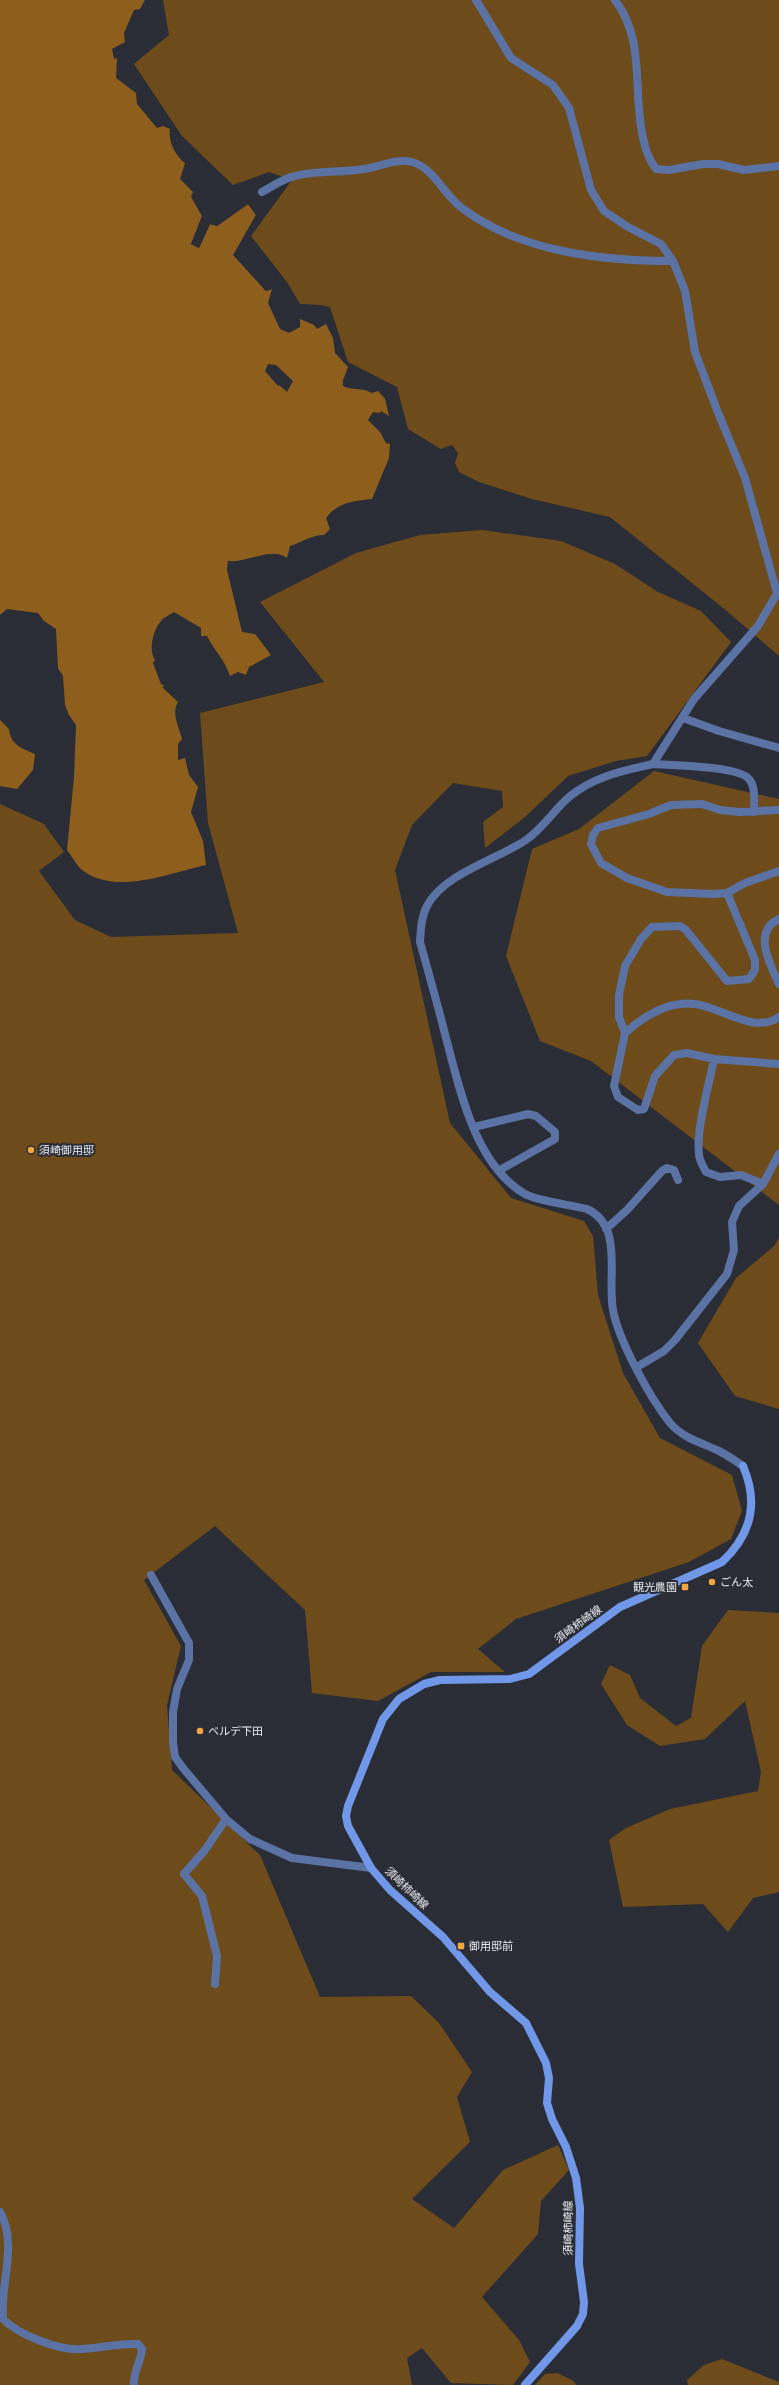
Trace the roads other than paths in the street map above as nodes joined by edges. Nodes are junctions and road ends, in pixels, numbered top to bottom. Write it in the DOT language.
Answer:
graph roads {
  1 [pos="476,0"];
  2 [pos="615,0"];
  3 [pos="779,166"];
  4 [pos="262,192"];
  5 [pos="673,261"];
  6 [pos="778,592"];
  7 [pos="682,718"];
  8 [pos="779,748"];
  9 [pos="653,764"];
  10 [pos="779,810"];
  11 [pos="754,812"];
  12 [pos="779,871"];
  13 [pos="727,893"];
  14 [pos="779,919"];
  15 [pos="779,984"];
  16 [pos="779,1017"];
  17 [pos="625,1033"];
  18 [pos="714,1059"];
  19 [pos="779,1064"];
  20 [pos="474,1127"];
  21 [pos="779,1154"];
  22 [pos="500,1170"];
  23 [pos="678,1180"];
  24 [pos="763,1184"];
  25 [pos="606,1229"];
  26 [pos="637,1367"];
  27 [pos="743,1466"];
  28 [pos="151,1575"];
  29 [pos="226,1819"];
  30 [pos="371,1868"];
  31 [pos="215,1984"];
  32 [pos="0,2212"];
  33 [pos="134,2385"];
  34 [pos="525,2385"];
  1 -- 5 [label="street"];
  2 -- 3 [label="street"];
  4 -- 5 [label="street"];
  5 -- 6 [label="street"];
  6 -- 7 [label="street"];
  7 -- 8 [label="street"];
  7 -- 9 [label="street"];
  9 -- 11 [label="street"];
  9 -- 20 [label="street"];
  10 -- 11 [label="street"];
  11 -- 13 [label="street"];
  12 -- 13 [label="street"];
  13 -- 17 [label="street"];
  14 -- 15 [label="street"];
  16 -- 17 [label="street"];
  17 -- 18 [label="street"];
  18 -- 19 [label="street"];
  18 -- 24 [label="street"];
  20 -- 22 [label="street"];
  20 -- 22 [label="street"];
  21 -- 24 [label="street"];
  22 -- 25 [label="street"];
  23 -- 25 [label="street"];
  24 -- 26 [label="street"];
  25 -- 26 [label="street"];
  26 -- 27 [label="street"];
  27 -- 30 [label="main road, 須崎柿崎線"];
  28 -- 29 [label="street"];
  29 -- 30 [label="street"];
  29 -- 31 [label="street"];
  30 -- 34 [label="main road, 須崎柿崎線"];
  32 -- 33 [label="street"];
}
